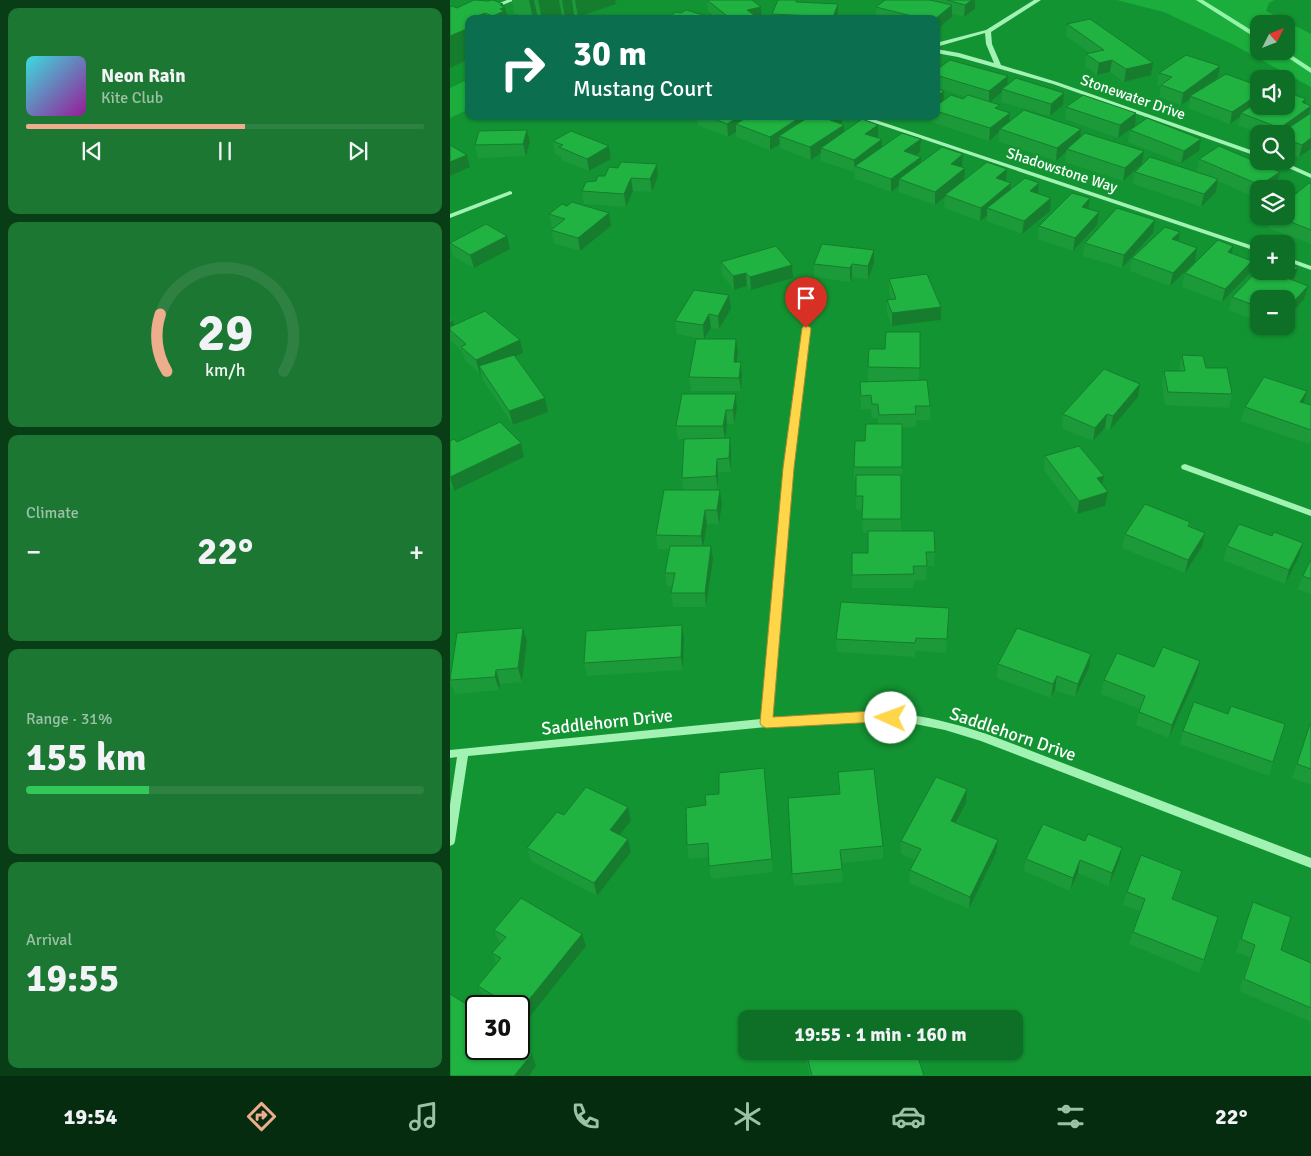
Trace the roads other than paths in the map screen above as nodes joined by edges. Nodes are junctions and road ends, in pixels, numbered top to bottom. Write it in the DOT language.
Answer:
graph roads {
  1 [pos="512,0"];
  2 [pos="1038,0"];
  3 [pos="490,9"];
  4 [pos="988,31"];
  5 [pos="940,44"];
  6 [pos="940,52"];
  7 [pos="998,66"];
  8 [pos="870,120"];
  9 [pos="1250,152"];
  10 [pos="1295,169"];
  11 [pos="1311,176"];
  12 [pos="510,194"];
  13 [pos="450,216"];
  14 [pos="1250,247"];
  15 [pos="1295,262"];
  16 [pos="1311,268"];
  17 [pos="806,328"];
  18 [pos="1185,467"];
  19 [pos="1311,512"];
  20 [pos="766,723"];
  21 [pos="463,753"];
  22 [pos="450,754"];
  23 [pos="450,841"];
  24 [pos="1311,863"];
  1 -- 3 [label="street"];
  2 -- 4 [label="street"];
  4 -- 5 [label="street"];
  4 -- 7 [label="street"];
  6 -- 7 [label="street, Stonewater Drive"];
  7 -- 9 [label="street, Stonewater Drive"];
  8 -- 14 [label="street, Shadowstone Way"];
  10 -- 11 [label="street"];
  12 -- 13 [label="street"];
  15 -- 16 [label="street"];
  17 -- 20 [label="street"];
  18 -- 19 [label="street"];
  20 -- 21 [label="street, Saddlehorn Drive"];
  20 -- 24 [label="street, Saddlehorn Drive"];
  21 -- 22 [label="street, Saddlehorn Drive"];
  21 -- 23 [label="street"];
}
